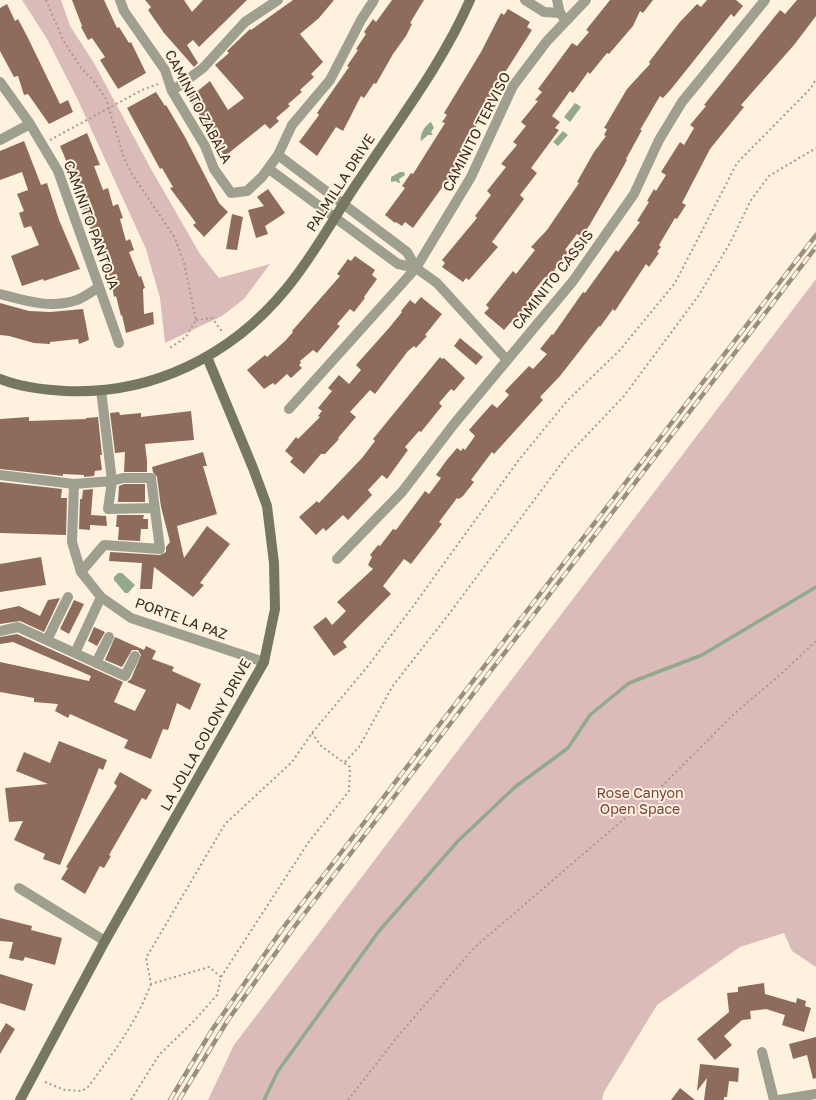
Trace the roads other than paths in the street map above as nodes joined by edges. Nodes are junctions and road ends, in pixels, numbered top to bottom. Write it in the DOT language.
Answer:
graph roads {
  1 [pos="120,0"];
  2 [pos="278,0"];
  3 [pos="374,0"];
  4 [pos="470,0"];
  5 [pos="525,0"];
  6 [pos="557,0"];
  7 [pos="586,0"];
  8 [pos="765,0"];
  9 [pos="563,17"];
  10 [pos="0,82"];
  11 [pos="172,91"];
  12 [pos="30,124"];
  13 [pos="0,140"];
  14 [pos="278,155"];
  15 [pos="269,169"];
  16 [pos="342,204"];
  17 [pos="334,218"];
  18 [pos="416,268"];
  19 [pos="100,287"];
  20 [pos="0,294"];
  21 [pos="119,343"];
  22 [pos="207,357"];
  23 [pos="507,360"];
  24 [pos="0,379"];
  25 [pos="101,390"];
  26 [pos="289,409"];
  27 [pos="0,476"];
  28 [pos="112,481"];
  29 [pos="74,484"];
  30 [pos="155,508"];
  31 [pos="337,560"];
  32 [pos="81,572"];
  33 [pos="68,597"];
  34 [pos="101,597"];
  35 [pos="0,631"];
  36 [pos="109,636"];
  37 [pos="47,640"];
  38 [pos="75,653"];
  39 [pos="135,656"];
  40 [pos="264,662"];
  41 [pos="96,663"];
  42 [pos="20,888"];
  43 [pos="105,940"];
  44 [pos="762,1052"];
  45 [pos="816,1094"];
  46 [pos="20,1100"];
  47 [pos="774,1100"];
  48 [pos="779,1100"];
  1 -- 11 [label="street, CAMINITO ZABALA"];
  2 -- 11 [label="street"];
  3 -- 14 [label="street"];
  4 -- 16 [label="street, PALMILLA DRIVE"];
  5 -- 9 [label="street"];
  6 -- 9 [label="street"];
  7 -- 9 [label="street, CAMINITO TERVISO"];
  8 -- 23 [label="street, CAMINITO CASSIS"];
  9 -- 18 [label="street, CAMINITO TERVISO"];
  10 -- 12 [label="street, CAMINITO PANTOJA"];
  11 -- 15 [label="street, CAMINITO ZABALA"];
  12 -- 13 [label="street"];
  12 -- 19 [label="street, CAMINITO PANTOJA"];
  14 -- 15 [label="street"];
  14 -- 16 [label="street"];
  15 -- 17 [label="street"];
  16 -- 17 [label="street, PALMILLA DRIVE"];
  16 -- 18 [label="street"];
  17 -- 18 [label="street"];
  17 -- 22 [label="street, PALMILLA DRIVE"];
  18 -- 23 [label="street"];
  18 -- 26 [label="street, CAMINITO TERVISO"];
  19 -- 20 [label="street"];
  19 -- 21 [label="street, CAMINITO PANTOJA"];
  22 -- 25 [label="street, PALMILLA DRIVE"];
  22 -- 40 [label="street, LA JOLLA COLONY DRIVE"];
  23 -- 31 [label="street, CAMINITO CASSIS"];
  24 -- 25 [label="street, PALMILLA DRIVE"];
  25 -- 28 [label="street"];
  27 -- 29 [label="street"];
  28 -- 29 [label="street"];
  28 -- 30 [label="street"];
  28 -- 30 [label="street"];
  29 -- 32 [label="street"];
  30 -- 32 [label="street"];
  32 -- 34 [label="street, PORTE LA PAZ"];
  33 -- 37 [label="street"];
  34 -- 38 [label="street"];
  34 -- 40 [label="street, PORTE LA PAZ"];
  35 -- 37 [label="street"];
  36 -- 41 [label="street"];
  37 -- 38 [label="street"];
  38 -- 41 [label="street"];
  39 -- 41 [label="street"];
  40 -- 43 [label="street, LA JOLLA COLONY DRIVE"];
  42 -- 43 [label="street"];
  43 -- 46 [label="street, LA JOLLA COLONY DRIVE"];
  44 -- 47 [label="street"];
  45 -- 48 [label="street"];
}
